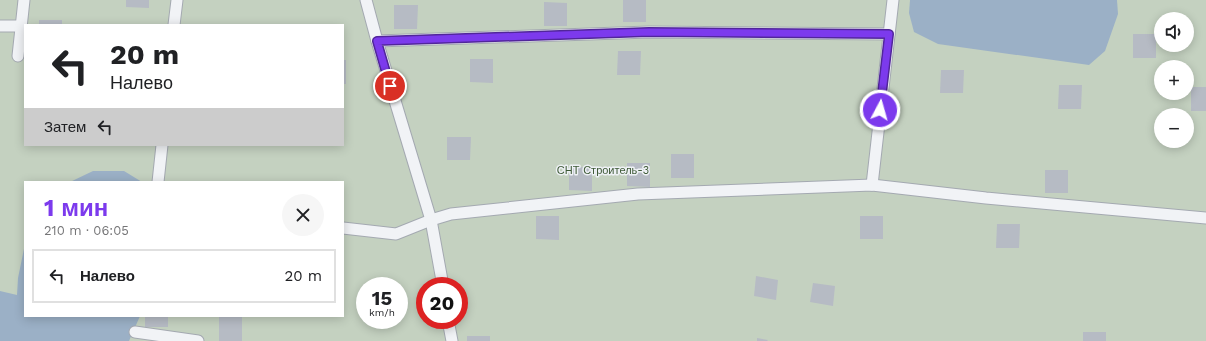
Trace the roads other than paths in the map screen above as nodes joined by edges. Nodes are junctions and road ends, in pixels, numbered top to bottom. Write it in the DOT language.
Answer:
graph roads {
  1 [pos="24,0"];
  2 [pos="177,0"];
  3 [pos="366,0"];
  4 [pos="893,0"];
  5 [pos="174,24"];
  6 [pos="0,26"];
  7 [pos="21,26"];
  8 [pos="889,34"];
  9 [pos="377,41"];
  10 [pos="18,56"];
  11 [pos="162,146"];
  12 [pos="158,181"];
  13 [pos="872,185"];
  14 [pos="1206,218"];
  15 [pos="432,220"];
  16 [pos="344,228"];
  17 [pos="442,277"];
  18 [pos="450,329"];
  19 [pos="135,332"];
  20 [pos="198,341"];
  21 [pos="452,341"];
  1 -- 7 [label="lane"];
  2 -- 5 [label="lane"];
  3 -- 9 [label="lane"];
  4 -- 8 [label="lane"];
  6 -- 7 [label="lane"];
  7 -- 10 [label="lane"];
  8 -- 9 [label="lane"];
  8 -- 13 [label="lane"];
  9 -- 15 [label="lane"];
  11 -- 12 [label="lane"];
  13 -- 14 [label="lane"];
  13 -- 15 [label="lane"];
  15 -- 16 [label="lane"];
  15 -- 17 [label="lane"];
  18 -- 21 [label="lane"];
  19 -- 20 [label="lane"];
}
